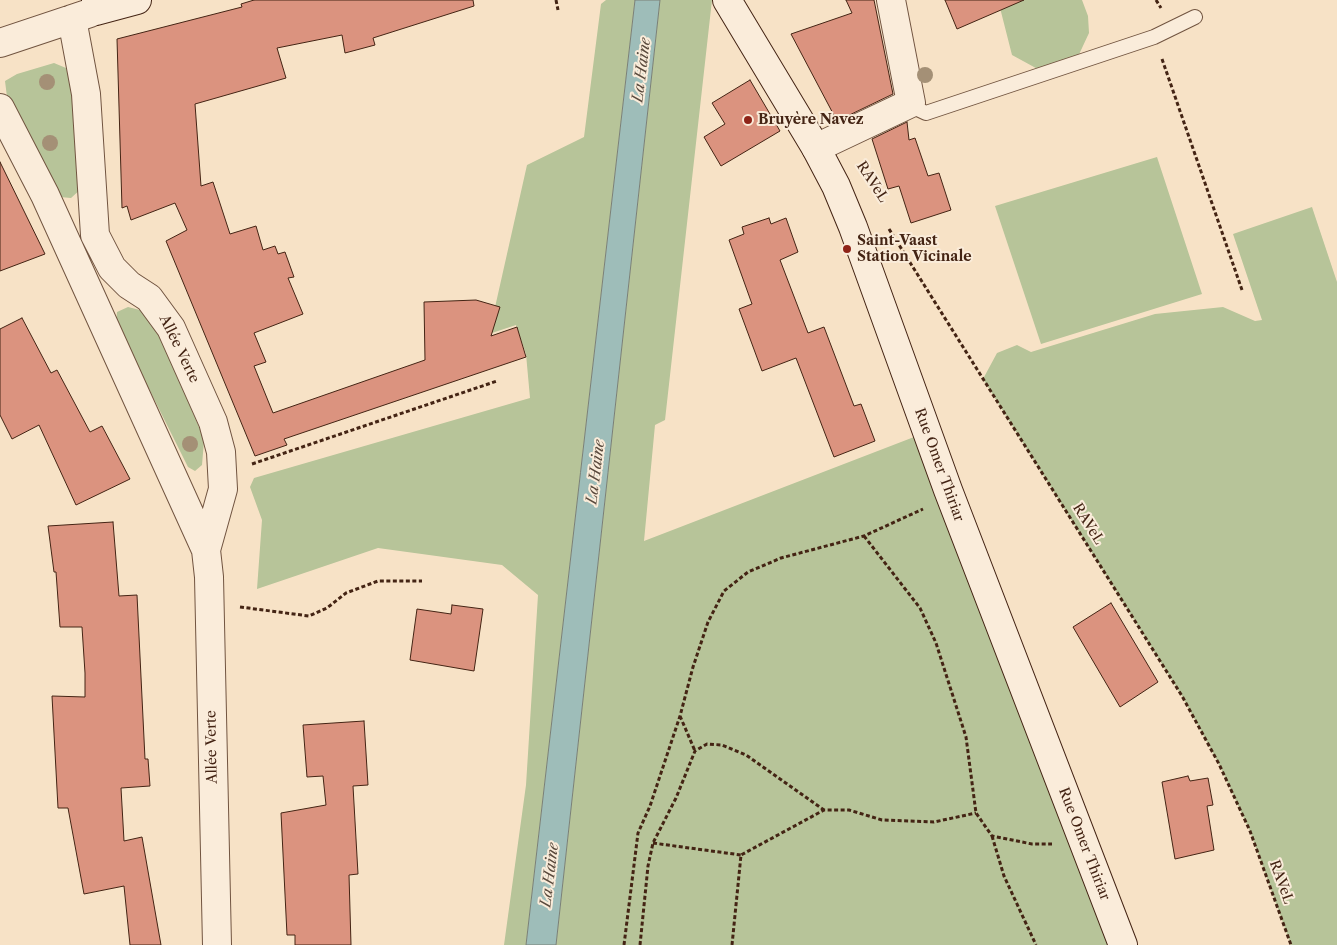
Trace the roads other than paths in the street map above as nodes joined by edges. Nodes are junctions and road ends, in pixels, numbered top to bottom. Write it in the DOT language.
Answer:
graph roads {
  1 [pos="137,0"];
  2 [pos="727,0"];
  3 [pos="891,0"];
  4 [pos="88,10"];
  5 [pos="1195,18"];
  6 [pos="0,43"];
  7 [pos="909,106"];
  8 [pos="0,108"];
  9 [pos="816,148"];
  10 [pos="206,550"];
  11 [pos="217,945"];
  12 [pos="1123,945"];
  1 -- 4 [label="street"];
  2 -- 9 [label="street, Rue Omer Thiriar"];
  3 -- 7 [label="street"];
  4 -- 6 [label="street"];
  4 -- 10 [label="street, Allée Verte"];
  5 -- 7 [label="lane"];
  7 -- 9 [label="street"];
  8 -- 10 [label="street, Allée Verte"];
  9 -- 12 [label="street, Rue Omer Thiriar"];
  10 -- 11 [label="street, Allée Verte"];
}
